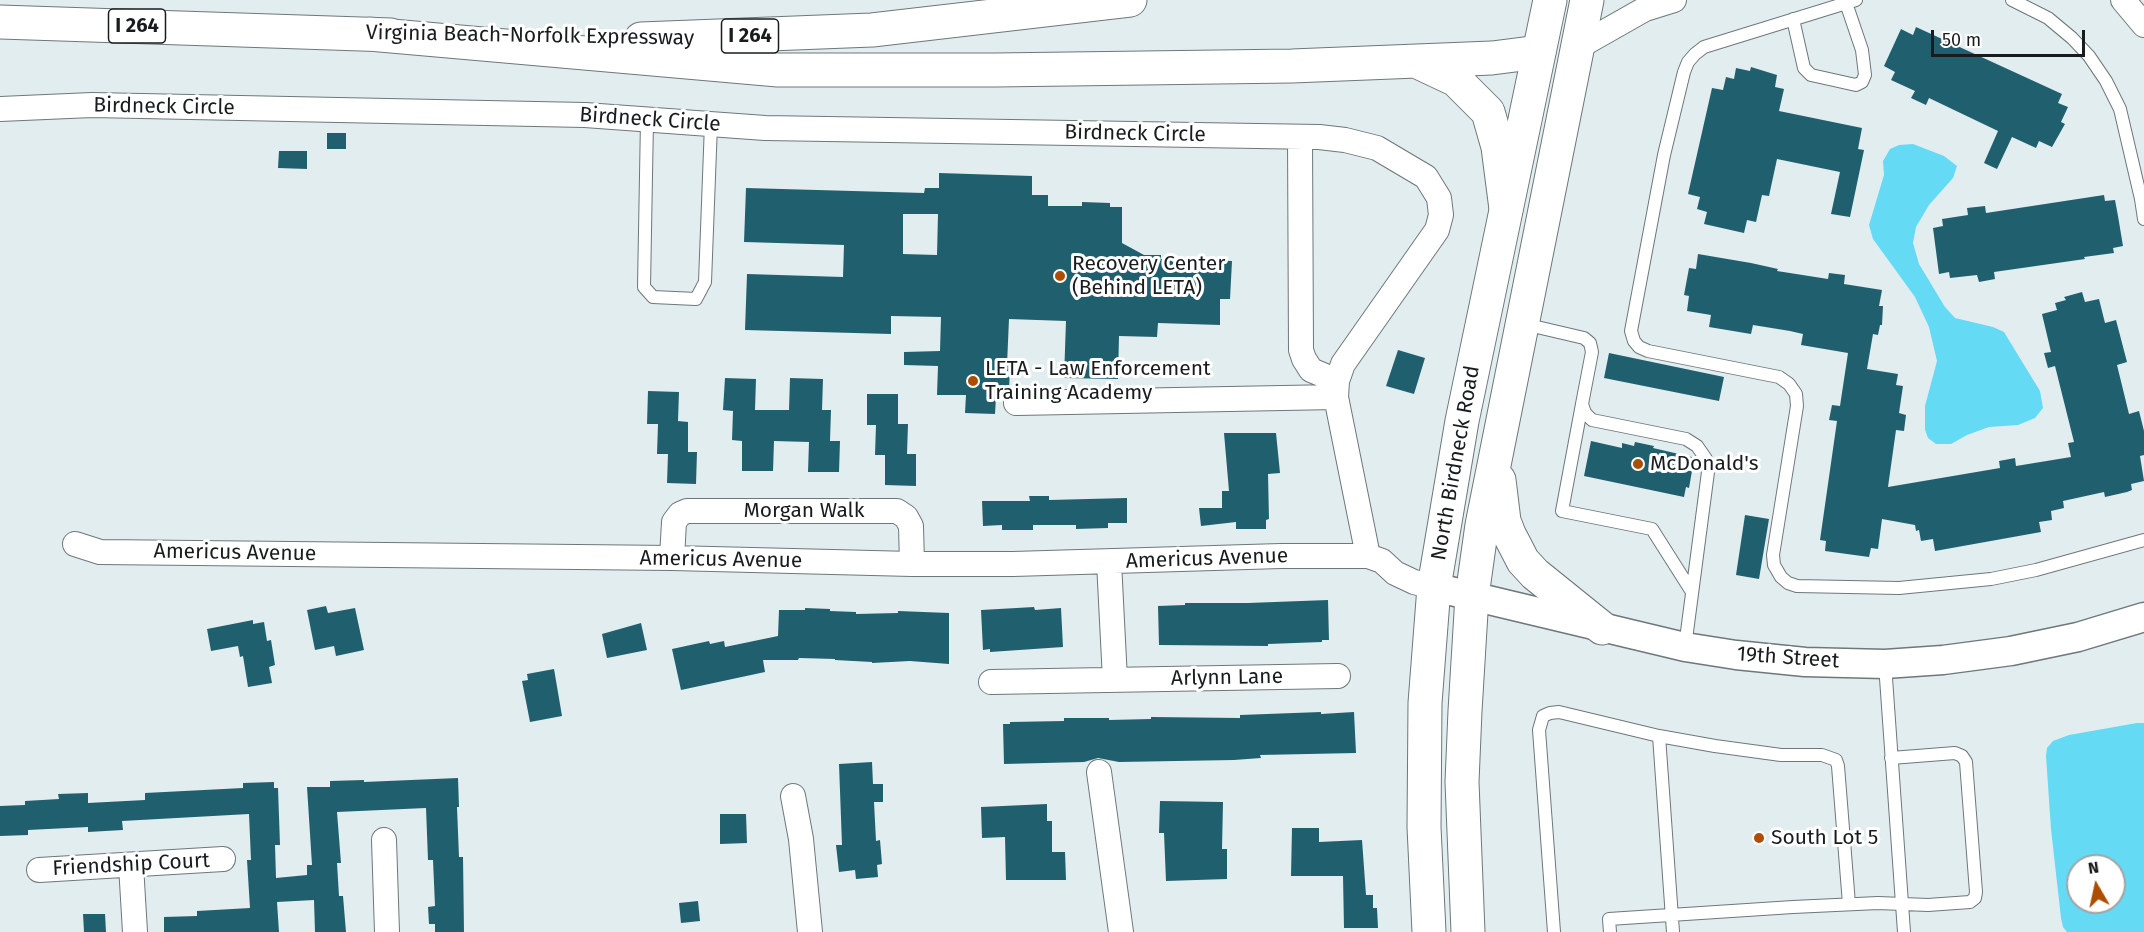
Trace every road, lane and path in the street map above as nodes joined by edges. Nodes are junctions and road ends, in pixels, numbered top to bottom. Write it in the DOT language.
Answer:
graph roads {
  1 [pos="1130,0"];
  2 [pos="1550,0"];
  3 [pos="1587,0"];
  4 [pos="1674,0"];
  5 [pos="1809,0"];
  6 [pos="2012,0"];
  7 [pos="2123,0"];
  8 [pos="1849,1"];
  9 [pos="1636,5"];
  10 [pos="1814,12"];
  11 [pos="1793,19"];
  12 [pos="0,22"];
  13 [pos="2144,25"];
  14 [pos="369,34"];
  15 [pos="1578,47"];
  16 [pos="1539,52"];
  17 [pos="1416,61"];
  18 [pos="0,109"];
  19 [pos="647,120"];
  20 [pos="711,124"];
  21 [pos="1300,137"];
  22 [pos="1506,209"];
  23 [pos="2144,219"];
  24 [pos="1523,324"];
  25 [pos="1337,389"];
  26 [pos="1016,403"];
  27 [pos="1582,404"];
  28 [pos="1496,455"];
  29 [pos="2144,540"];
  30 [pos="75,544"];
  31 [pos="1368,556"];
  32 [pos="672,558"];
  33 [pos="1109,562"];
  34 [pos="912,564"];
  35 [pos="1434,587"];
  36 [pos="1692,592"];
  37 [pos="1472,596"];
  38 [pos="2144,617"];
  39 [pos="1602,628"];
  40 [pos="1685,647"];
  41 [pos="1885,664"];
  42 [pos="1338,676"];
  43 [pos="1115,680"];
  44 [pos="991,682"];
  45 [pos="1659,736"];
  46 [pos="1891,758"];
  47 [pos="1099,772"];
  48 [pos="793,796"];
  49 [pos="384,840"];
  50 [pos="224,859"];
  51 [pos="131,865"];
  52 [pos="39,870"];
  53 [pos="1849,904"];
  54 [pos="1901,904"];
  55 [pos="1672,915"];
  56 [pos="135,932"];
  57 [pos="387,932"];
  58 [pos="810,932"];
  59 [pos="1121,932"];
  60 [pos="1429,932"];
  61 [pos="1468,932"];
  62 [pos="1554,932"];
  63 [pos="1610,932"];
  64 [pos="1673,932"];
  65 [pos="1904,932"];
  1 -- 14 [label="main road, Virginia Beach-Norfolk Expressway / I 264"];
  2 -- 16 [label="main road, North Birdneck Road"];
  3 -- 15 [label="main road, North Birdneck Road"];
  4 -- 9 [label="street"];
  5 -- 10 [label="lane"];
  6 -- 23 [label="lane"];
  7 -- 13 [label="street"];
  8 -- 10 [label="lane"];
  8 -- 11 [label="lane"];
  9 -- 15 [label="street"];
  10 -- 11 [label="lane"];
  11 -- 29 [label="lane"];
  12 -- 14 [label="main road, Virginia Beach-Norfolk Expressway / I 264"];
  14 -- 17 [label="main road"];
  15 -- 16 [label="main road"];
  15 -- 24 [label="main road, North Birdneck Road"];
  16 -- 17 [label="main road"];
  16 -- 22 [label="main road, North Birdneck Road"];
  17 -- 22 [label="main road"];
  18 -- 19 [label="street, Birdneck Circle"];
  19 -- 20 [label="street, Birdneck Circle"];
  19 -- 20 [label="lane"];
  20 -- 21 [label="street, Birdneck Circle"];
  21 -- 25 [label="street"];
  21 -- 25 [label="street, Birdneck Circle"];
  22 -- 35 [label="main road, North Birdneck Road"];
  24 -- 27 [label="lane"];
  24 -- 28 [label="main road, North Birdneck Road"];
  25 -- 26 [label="street"];
  25 -- 31 [label="street"];
  27 -- 36 [label="lane"];
  27 -- 36 [label="lane"];
  28 -- 37 [label="main road, North Birdneck Road"];
  28 -- 39 [label="main road"];
  30 -- 32 [label="street, Americus Avenue"];
  31 -- 33 [label="street, Americus Avenue"];
  31 -- 35 [label="street"];
  32 -- 34 [label="street, Americus Avenue"];
  32 -- 34 [label="street, Morgan Walk"];
  33 -- 34 [label="street, Americus Avenue"];
  33 -- 43 [label="street"];
  35 -- 37 [label="street, 19th Street"];
  35 -- 60 [label="main road, North Birdneck Road"];
  36 -- 40 [label="lane"];
  37 -- 39 [label="street, 19th Street"];
  37 -- 61 [label="main road, North Birdneck Road"];
  38 -- 41 [label="street, 19th Street"];
  39 -- 40 [label="street, 19th Street"];
  40 -- 41 [label="street, 19th Street"];
  41 -- 46 [label="lane"];
  42 -- 43 [label="street, Arlynn Lane"];
  43 -- 44 [label="street, Arlynn Lane"];
  45 -- 53 [label="lane"];
  45 -- 55 [label="lane"];
  45 -- 62 [label="lane"];
  46 -- 54 [label="lane"];
  46 -- 54 [label="lane"];
  47 -- 59 [label="street"];
  48 -- 58 [label="street"];
  49 -- 57 [label="street"];
  50 -- 51 [label="street, Friendship Court"];
  51 -- 52 [label="street, Friendship Court"];
  51 -- 56 [label="street"];
  53 -- 54 [label="lane"];
  53 -- 55 [label="lane"];
  54 -- 65 [label="lane"];
  55 -- 63 [label="lane"];
  55 -- 64 [label="lane"];
}
